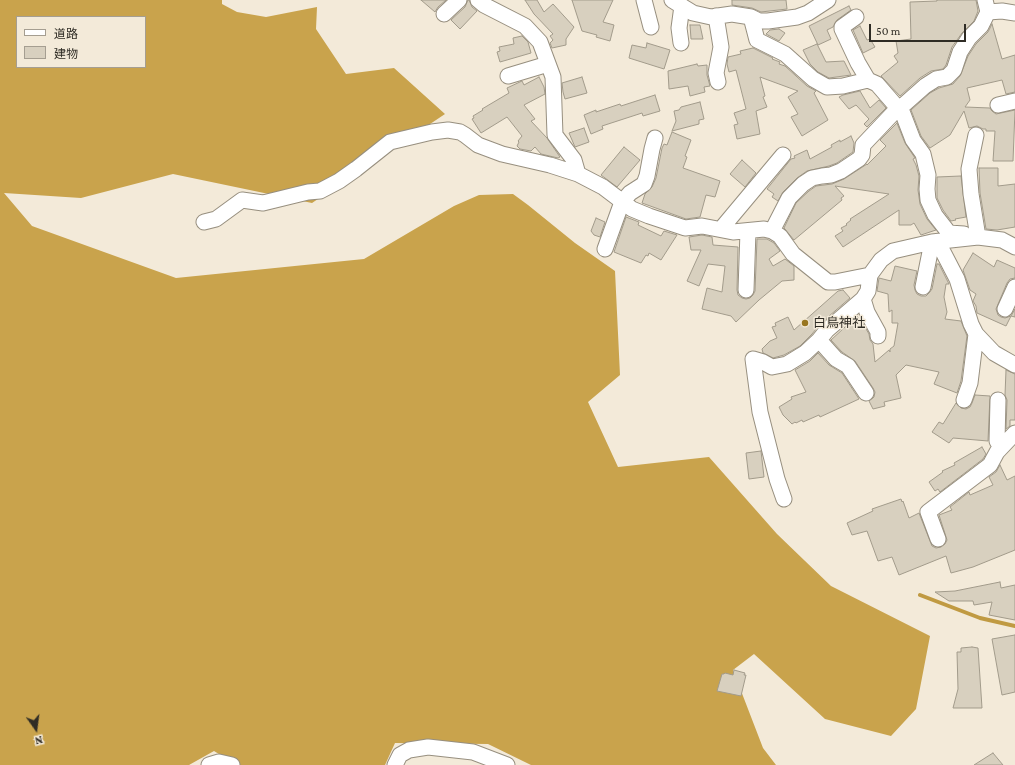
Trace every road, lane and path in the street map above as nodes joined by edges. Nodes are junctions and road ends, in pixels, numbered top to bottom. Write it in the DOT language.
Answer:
graph roads {
  1 [pos="459,0"];
  2 [pos="478,0"];
  3 [pos="644,0"];
  4 [pos="828,0"];
  5 [pos="677,3"];
  6 [pos="987,6"];
  7 [pos="1015,13"];
  8 [pos="444,14"];
  9 [pos="716,16"];
  10 [pos="751,17"];
  11 [pos="856,17"];
  12 [pos="651,26"];
  13 [pos="681,43"];
  14 [pos="548,64"];
  15 [pos="508,76"];
  16 [pos="868,80"];
  17 [pos="718,82"];
  18 [pos="1015,101"];
  19 [pos="998,105"];
  20 [pos="899,108"];
  21 [pos="976,135"];
  22 [pos="655,138"];
  23 [pos="782,155"];
  24 [pos="578,174"];
  25 [pos="622,202"];
  26 [pos="204,222"];
  27 [pos="721,229"];
  28 [pos="748,231"];
  29 [pos="772,231"];
  30 [pos="973,237"];
  31 [pos="932,242"];
  32 [pos="1015,247"];
  33 [pos="605,249"];
  34 [pos="870,275"];
  35 [pos="923,287"];
  36 [pos="1015,287"];
  37 [pos="746,290"];
  38 [pos="863,299"];
  39 [pos="1004,309"];
  40 [pos="976,334"];
  41 [pos="878,336"];
  42 [pos="819,340"];
  43 [pos="1015,365"];
  44 [pos="866,393"];
  45 [pos="964,400"];
  46 [pos="998,400"];
  47 [pos="1015,433"];
  48 [pos="1001,447"];
  49 [pos="784,499"];
  50 [pos="938,540"];
  51 [pos="209,765"];
  52 [pos="232,765"];
  53 [pos="395,765"];
  54 [pos="507,765"];
  1 -- 8 [label="street"];
  2 -- 14 [label="street"];
  3 -- 12 [label="street"];
  4 -- 10 [label="street"];
  5 -- 9 [label="street"];
  5 -- 13 [label="street"];
  6 -- 7 [label="street"];
  6 -- 20 [label="street"];
  9 -- 10 [label="street"];
  9 -- 17 [label="street"];
  10 -- 16 [label="street"];
  11 -- 16 [label="street"];
  14 -- 15 [label="street"];
  14 -- 24 [label="street"];
  16 -- 20 [label="street"];
  18 -- 19 [label="street"];
  20 -- 29 [label="street"];
  20 -- 30 [label="street"];
  21 -- 30 [label="street"];
  22 -- 25 [label="street"];
  23 -- 27 [label="street"];
  24 -- 25 [label="street"];
  24 -- 26 [label="street"];
  25 -- 27 [label="street"];
  25 -- 33 [label="street"];
  27 -- 28 [label="street"];
  28 -- 29 [label="street"];
  28 -- 37 [label="street"];
  29 -- 34 [label="street"];
  30 -- 31 [label="street"];
  30 -- 32 [label="street"];
  31 -- 34 [label="street"];
  31 -- 35 [label="street"];
  31 -- 40 [label="street"];
  34 -- 38 [label="street"];
  36 -- 39 [label="street"];
  38 -- 41 [label="street"];
  38 -- 42 [label="street"];
  40 -- 43 [label="street"];
  40 -- 45 [label="street"];
  42 -- 44 [label="street"];
  42 -- 49 [label="street"];
  46 -- 48 [label="street"];
  47 -- 48 [label="street"];
  48 -- 50 [label="street"];
  51 -- 52 [label="street"];
  53 -- 54 [label="street"];
}
